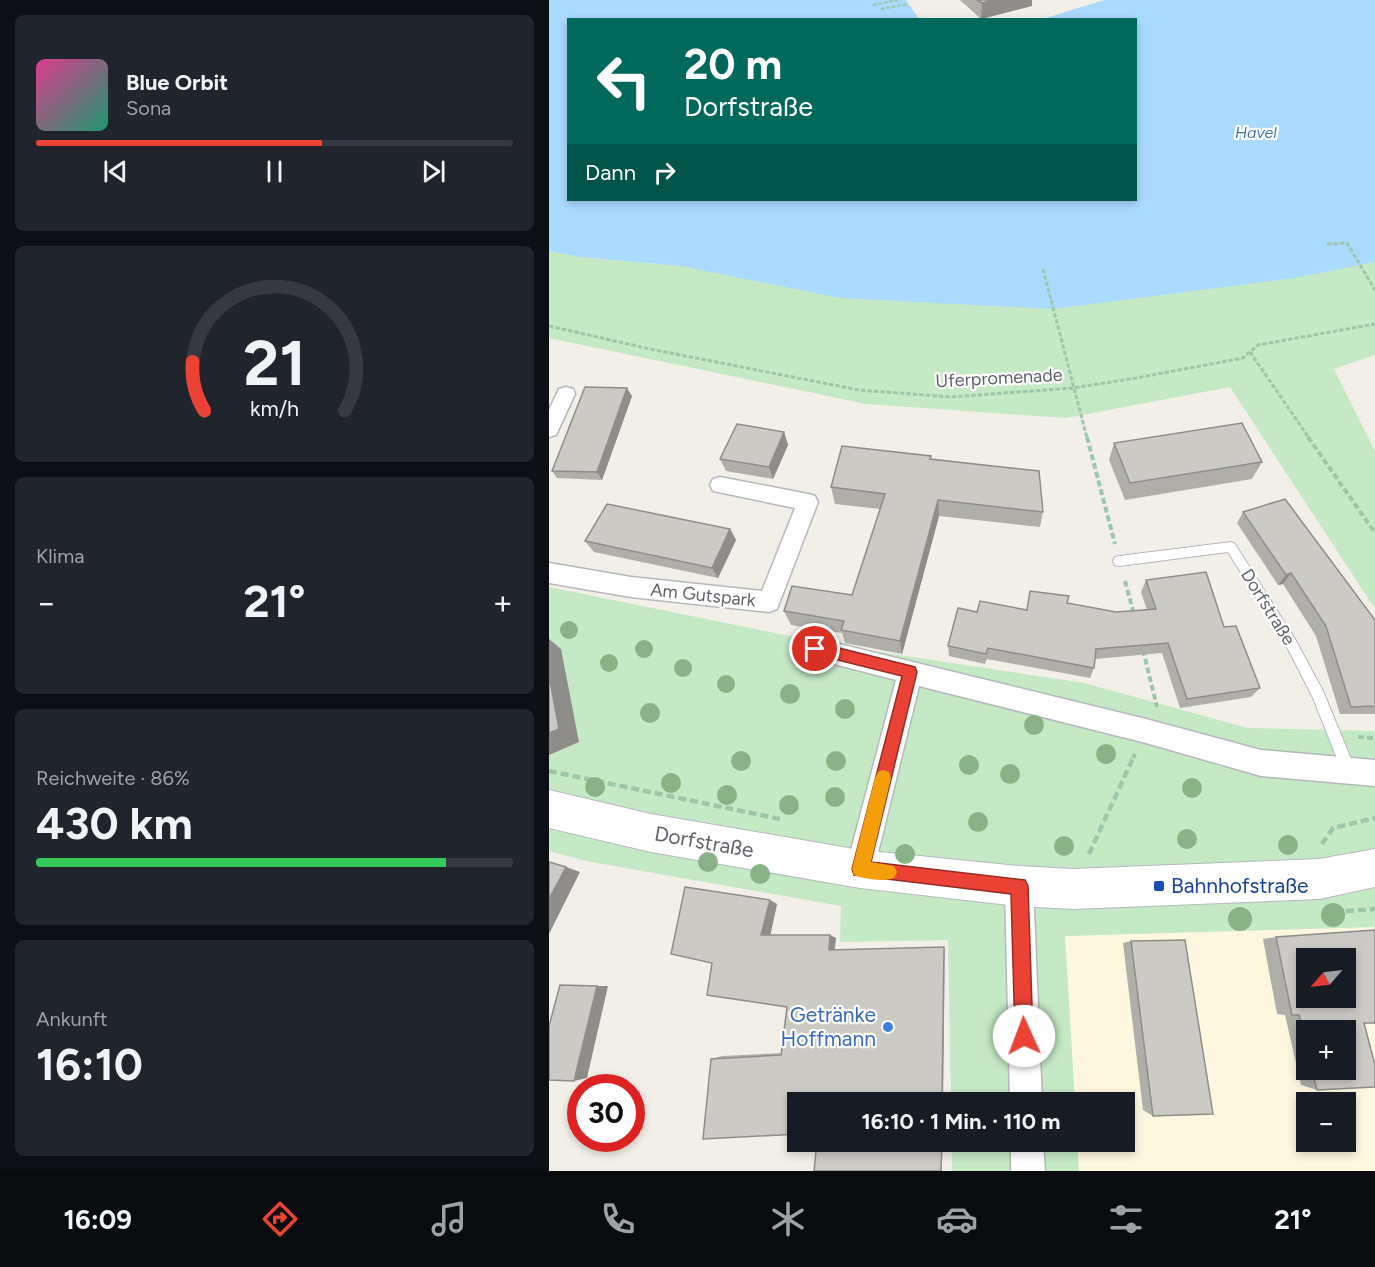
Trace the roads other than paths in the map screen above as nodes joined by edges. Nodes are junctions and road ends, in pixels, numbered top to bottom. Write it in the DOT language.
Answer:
graph roads {
  1 [pos="566,394"];
  2 [pos="549,430"];
  3 [pos="720,485"];
  4 [pos="1119,561"];
  5 [pos="549,573"];
  6 [pos="815,649"];
  7 [pos="910,672"];
  8 [pos="1349,771"];
  9 [pos="1375,774"];
  10 [pos="549,809"];
  11 [pos="1375,868"];
  12 [pos="860,869"];
  13 [pos="1019,886"];
  14 [pos="1026,1092"];
  15 [pos="1027,1152"];
  16 [pos="1028,1171"];
  1 -- 2 [label="street"];
  3 -- 5 [label="street, Am Gutspark"];
  4 -- 8 [label="lane, Dorfstraße"];
  6 -- 7 [label="street"];
  7 -- 8 [label="street"];
  7 -- 12 [label="street"];
  8 -- 9 [label="street"];
  10 -- 12 [label="main road, Dorfstraße"];
  11 -- 13 [label="main road, Dorfstraße"];
  12 -- 13 [label="main road, Dorfstraße"];
  13 -- 14 [label="street"];
  15 -- 16 [label="street"];
}
